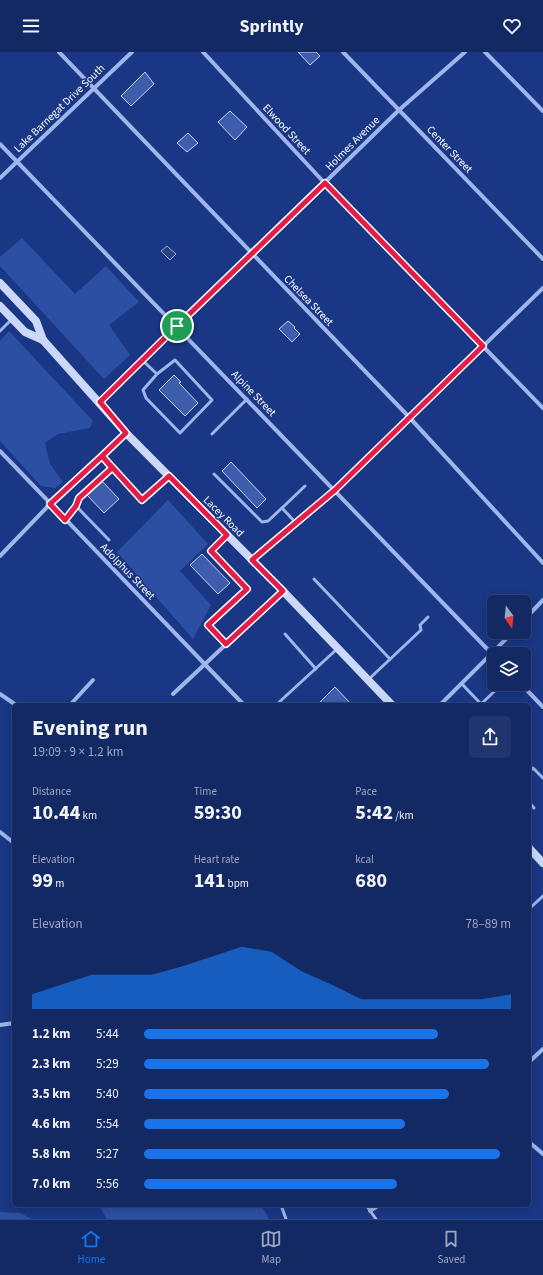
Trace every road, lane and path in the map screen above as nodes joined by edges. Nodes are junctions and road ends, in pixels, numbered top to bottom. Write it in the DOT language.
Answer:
graph roads {
  1 [pos="59,52"];
  2 [pos="132,52"];
  3 [pos="203,52"];
  4 [pos="343,52"];
  5 [pos="465,52"];
  6 [pos="485,52"];
  7 [pos="93,88"];
  8 [pos="399,110"];
  9 [pos="543,111"];
  10 [pos="0,144"];
  11 [pos="17,161"];
  12 [pos="0,178"];
  13 [pos="325,183"];
  14 [pos="251,253"];
  15 [pos="543,259"];
  16 [pos="0,283"];
  17 [pos="543,288"];
  18 [pos="0,306"];
  19 [pos="12,319"];
  20 [pos="177,326"];
  21 [pos="0,330"];
  22 [pos="43,340"];
  23 [pos="483,346"];
  24 [pos="142,360"];
  25 [pos="157,374"];
  26 [pos="248,399"];
  27 [pos="100,402"];
  28 [pos="543,408"];
  29 [pos="409,417"];
  30 [pos="126,433"];
  31 [pos="212,434"];
  32 [pos="0,450"];
  33 [pos="102,456"];
  34 [pos="112,468"];
  35 [pos="214,474"];
  36 [pos="169,476"];
  37 [pos="305,486"];
  38 [pos="335,490"];
  39 [pos="50,504"];
  40 [pos="76,506"];
  41 [pos="282,508"];
  42 [pos="65,520"];
  43 [pos="296,523"];
  44 [pos="227,535"];
  45 [pos="109,540"];
  46 [pos="0,556"];
  47 [pos="252,560"];
  48 [pos="543,563"];
  49 [pos="314,579"];
  50 [pos="283,591"];
  51 [pos="543,600"];
  52 [pos="531,613"];
  53 [pos="428,617"];
  54 [pos="284,634"];
  55 [pos="507,639"];
  56 [pos="226,644"];
  57 [pos="500,647"];
  58 [pos="338,648"];
  59 [pos="487,649"];
  60 [pos="390,659"];
  61 [pos="487,661"];
  62 [pos="205,663"];
  63 [pos="316,669"];
  64 [pos="92,680"];
  65 [pos="368,680"];
  66 [pos="462,684"];
  67 [pos="495,691"];
  68 [pos="528,691"];
  69 [pos="0,694"];
  70 [pos="172,694"];
  71 [pos="13,703"];
  72 [pos="72,703"];
  73 [pos="242,703"];
  74 [pos="278,703"];
  75 [pos="387,703"];
  76 [pos="442,703"];
  77 [pos="478,703"];
  78 [pos="482,703"];
  79 [pos="543,707"];
  80 [pos="531,770"];
  81 [pos="543,778"];
  82 [pos="531,804"];
  83 [pos="534,808"];
  84 [pos="0,832"];
  85 [pos="12,841"];
  86 [pos="531,850"];
  87 [pos="543,862"];
  88 [pos="543,896"];
  89 [pos="531,907"];
  90 [pos="12,1023"];
  91 [pos="0,1025"];
  92 [pos="543,1050"];
  93 [pos="531,1060"];
  94 [pos="531,1144"];
  95 [pos="543,1154"];
  96 [pos="282,1207"];
  97 [pos="367,1207"];
  98 [pos="376,1207"];
  99 [pos="370,1211"];
  100 [pos="286,1219"];
  101 [pos="376,1219"];
  1 -- 7 [label="street, Chelsea Street"];
  2 -- 7 [label="street, Lake Barnegat Drive South"];
  3 -- 13 [label="street, Elwood Street"];
  4 -- 8 [label="street, Center Street"];
  5 -- 8 [label="street, Holmes Avenue"];
  6 -- 9 [label="street"];
  7 -- 11 [label="street, Lake Barnegat Drive South"];
  7 -- 14 [label="street, Chelsea Street"];
  8 -- 13 [label="street, Holmes Avenue"];
  8 -- 15 [label="street, Center Street"];
  10 -- 11 [label="street, Alpine Street"];
  11 -- 12 [label="street, Lake Barnegat Drive South"];
  11 -- 20 [label="street, Alpine Street"];
  13 -- 14 [label="street, Holmes Avenue"];
  13 -- 23 [label="street, Elwood Street"];
  14 -- 20 [label="street, Holmes Avenue"];
  14 -- 29 [label="street, Chelsea Street"];
  16 -- 22 [label="main road, Lacey Road"];
  17 -- 23 [label="street"];
  18 -- 19 [label="main road, Lacey Road"];
  19 -- 21 [label="lane"];
  19 -- 22 [label="main road, Lacey Road"];
  20 -- 24 [label="street, Holmes Avenue"];
  20 -- 26 [label="street, Alpine Street"];
  22 -- 27 [label="main road, Lacey Road"];
  23 -- 28 [label="street, Elwood Street"];
  23 -- 29 [label="street"];
  24 -- 25 [label="lane"];
  24 -- 27 [label="street, Holmes Avenue"];
  25 -- 25 [label="lane"];
  26 -- 31 [label="lane"];
  26 -- 38 [label="street, Alpine Street"];
  27 -- 30 [label="main road, Lacey Road"];
  29 -- 38 [label="street"];
  29 -- 48 [label="street, Chelsea Street"];
  30 -- 33 [label="street"];
  30 -- 36 [label="main road, Lacey Road"];
  32 -- 39 [label="street, Adolphus Street"];
  33 -- 34 [label="lane"];
  33 -- 39 [label="street"];
  34 -- 36 [label="lane"];
  34 -- 40 [label="lane"];
  35 -- 41 [label="lane"];
  36 -- 44 [label="main road, Lacey Road"];
  37 -- 41 [label="lane"];
  38 -- 43 [label="street"];
  38 -- 59 [label="street, Alpine Street"];
  39 -- 42 [label="street, Adolphus Street"];
  39 -- 46 [label="street"];
  40 -- 42 [label="lane"];
  40 -- 45 [label="lane"];
  41 -- 43 [label="lane"];
  42 -- 62 [label="street, Adolphus Street"];
  43 -- 47 [label="street"];
  44 -- 47 [label="main road, Lacey Road"];
  44 -- 56 [label="lane"];
  47 -- 50 [label="main road, Lacey Road"];
  49 -- 60 [label="lane"];
  50 -- 56 [label="street"];
  50 -- 58 [label="main road, Lacey Road"];
  51 -- 52 [label="street"];
  53 -- 60 [label="lane"];
  54 -- 63 [label="lane"];
  55 -- 57 [label="street"];
  56 -- 62 [label="street"];
  58 -- 63 [label="lane"];
  58 -- 65 [label="main road, Lacey Road"];
  60 -- 65 [label="lane"];
  61 -- 66 [label="street"];
  62 -- 70 [label="street"];
  62 -- 73 [label="street, Adolphus Street"];
  63 -- 74 [label="lane"];
  64 -- 72 [label="street"];
  65 -- 75 [label="main road, Lacey Road"];
  66 -- 76 [label="street"];
  66 -- 77 [label="lane"];
  67 -- 78 [label="lane"];
  68 -- 79 [label="street"];
  69 -- 71 [label="street"];
  80 -- 81 [label="lane"];
  82 -- 83 [label="lane"];
  84 -- 85 [label="street"];
  86 -- 87 [label="main road"];
  88 -- 89 [label="lane"];
  90 -- 91 [label="street"];
  92 -- 93 [label="street"];
  94 -- 95 [label="street"];
  96 -- 100 [label="lane"];
  97 -- 99 [label="lane"];
  98 -- 99 [label="street"];
  99 -- 101 [label="lane"];
}
